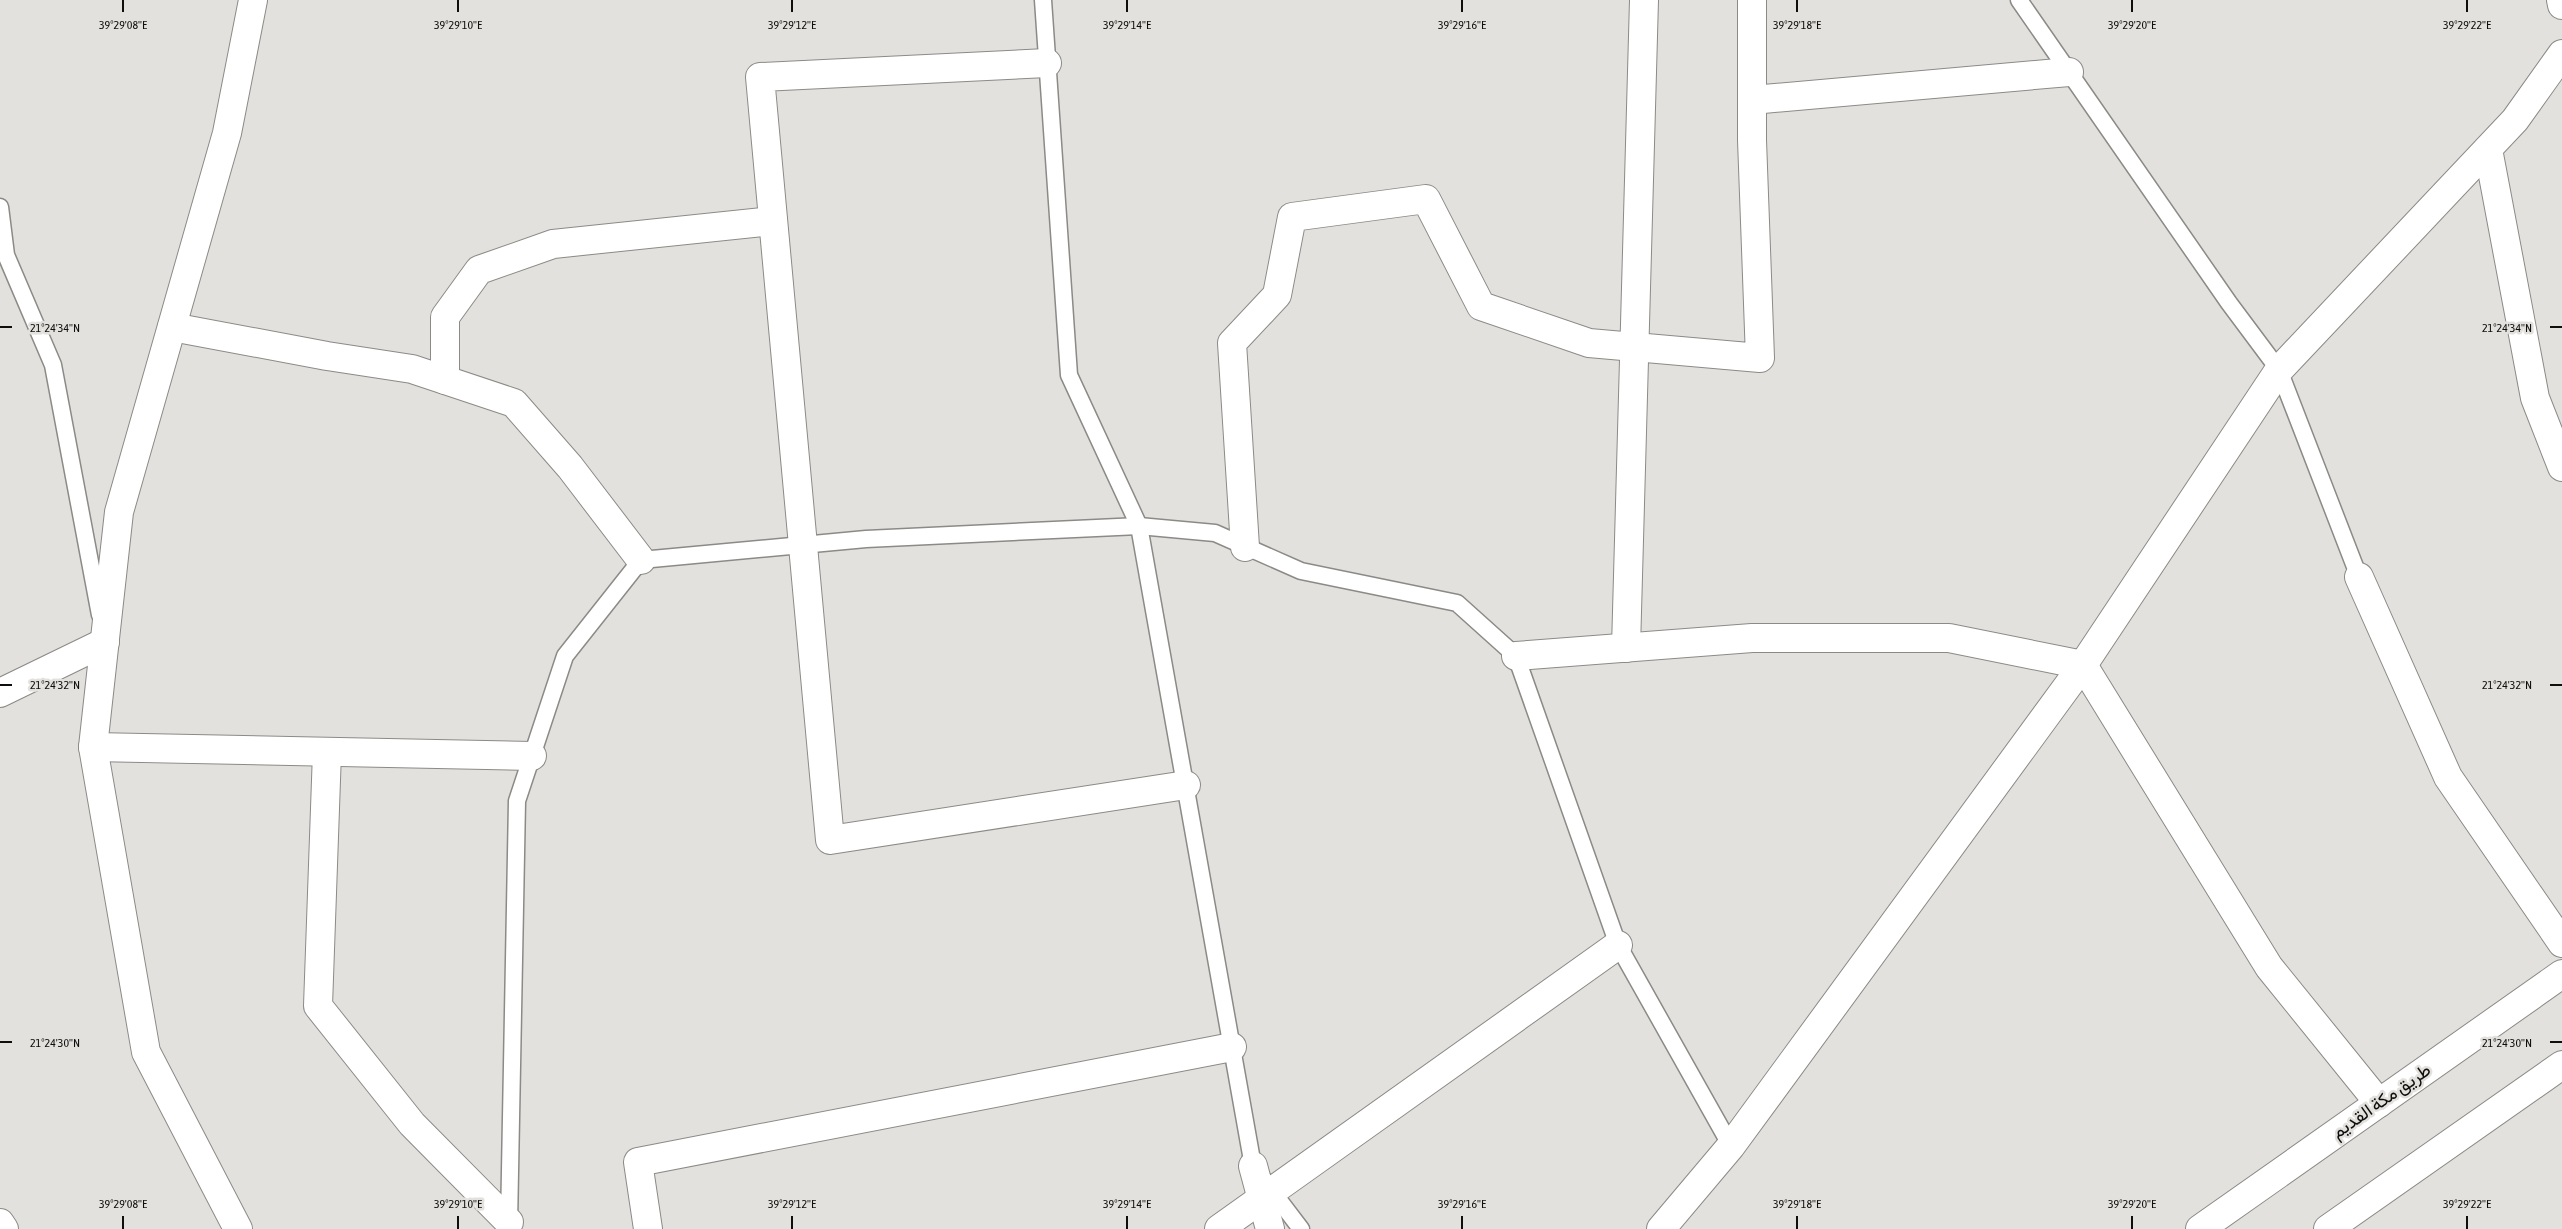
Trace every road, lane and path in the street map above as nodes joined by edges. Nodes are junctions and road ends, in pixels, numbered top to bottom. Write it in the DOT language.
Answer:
graph roads {
  1 [pos="253,0"];
  2 [pos="1042,0"];
  3 [pos="1644,0"];
  4 [pos="1752,0"];
  5 [pos="2019,0"];
  6 [pos="2561,0"];
  7 [pos="2562,5"];
  8 [pos="2562,54"];
  9 [pos="1047,63"];
  10 [pos="2069,72"];
  11 [pos="1752,100"];
  12 [pos="2488,148"];
  13 [pos="0,207"];
  14 [pos="773,221"];
  15 [pos="3,255"];
  16 [pos="172,327"];
  17 [pos="1634,347"];
  18 [pos="2278,370"];
  19 [pos="445,380"];
  20 [pos="2562,467"];
  21 [pos="1139,526"];
  22 [pos="803,545"];
  23 [pos="1245,547"];
  24 [pos="641,560"];
  25 [pos="2359,577"];
  26 [pos="105,642"];
  27 [pos="1626,648"];
  28 [pos="1516,656"];
  29 [pos="2083,665"];
  30 [pos="0,693"];
  31 [pos="93,747"];
  32 [pos="327,752"];
  33 [pos="532,756"];
  34 [pos="1186,785"];
  35 [pos="2562,943"];
  36 [pos="1618,945"];
  37 [pos="2562,974"];
  38 [pos="1232,1047"];
  39 [pos="2562,1065"];
  40 [pos="2379,1102"];
  41 [pos="1730,1146"];
  42 [pos="1253,1166"];
  43 [pos="1267,1195"];
  44 [pos="0,1223"];
  45 [pos="509,1226"];
  46 [pos="4,1229"];
  47 [pos="238,1229"];
  48 [pos="648,1229"];
  49 [pos="1219,1229"];
  50 [pos="1270,1229"];
  51 [pos="1301,1229"];
  52 [pos="1661,1229"];
  53 [pos="2200,1229"];
  54 [pos="2328,1229"];
  1 -- 16 [label="main road"];
  2 -- 9 [label="lane"];
  3 -- 17 [label="main road"];
  4 -- 11 [label="main road"];
  5 -- 10 [label="lane"];
  6 -- 7 [label="main road"];
  8 -- 12 [label="main road"];
  9 -- 14 [label="main road"];
  9 -- 21 [label="lane"];
  10 -- 11 [label="main road"];
  10 -- 18 [label="lane"];
  11 -- 17 [label="main road"];
  12 -- 18 [label="main road"];
  12 -- 20 [label="main road"];
  13 -- 15 [label="lane"];
  14 -- 19 [label="main road"];
  14 -- 22 [label="main road"];
  15 -- 26 [label="lane"];
  16 -- 19 [label="main road"];
  16 -- 26 [label="main road"];
  17 -- 23 [label="main road"];
  17 -- 27 [label="main road"];
  18 -- 25 [label="lane"];
  18 -- 29 [label="main road"];
  19 -- 24 [label="main road"];
  21 -- 22 [label="lane"];
  21 -- 23 [label="lane"];
  21 -- 34 [label="lane"];
  22 -- 24 [label="lane"];
  22 -- 34 [label="main road"];
  23 -- 28 [label="lane"];
  24 -- 33 [label="lane"];
  25 -- 35 [label="main road"];
  26 -- 30 [label="main road"];
  26 -- 31 [label="main road"];
  27 -- 28 [label="main road"];
  27 -- 29 [label="main road"];
  28 -- 36 [label="lane"];
  29 -- 40 [label="main road"];
  29 -- 41 [label="main road"];
  31 -- 32 [label="main road"];
  31 -- 47 [label="main road"];
  32 -- 33 [label="main road"];
  32 -- 45 [label="main road"];
  33 -- 45 [label="lane"];
  34 -- 38 [label="lane"];
  36 -- 41 [label="lane"];
  36 -- 43 [label="main road"];
  37 -- 40 [label="main road, طريق مكة القديم"];
  38 -- 42 [label="lane"];
  38 -- 48 [label="main road"];
  39 -- 54 [label="main road"];
  40 -- 53 [label="main road, طريق مكة القديم"];
  41 -- 52 [label="main road"];
  42 -- 43 [label="main road"];
  43 -- 49 [label="main road"];
  43 -- 50 [label="main road"];
  43 -- 51 [label="lane"];
  44 -- 46 [label="main road"];
}
